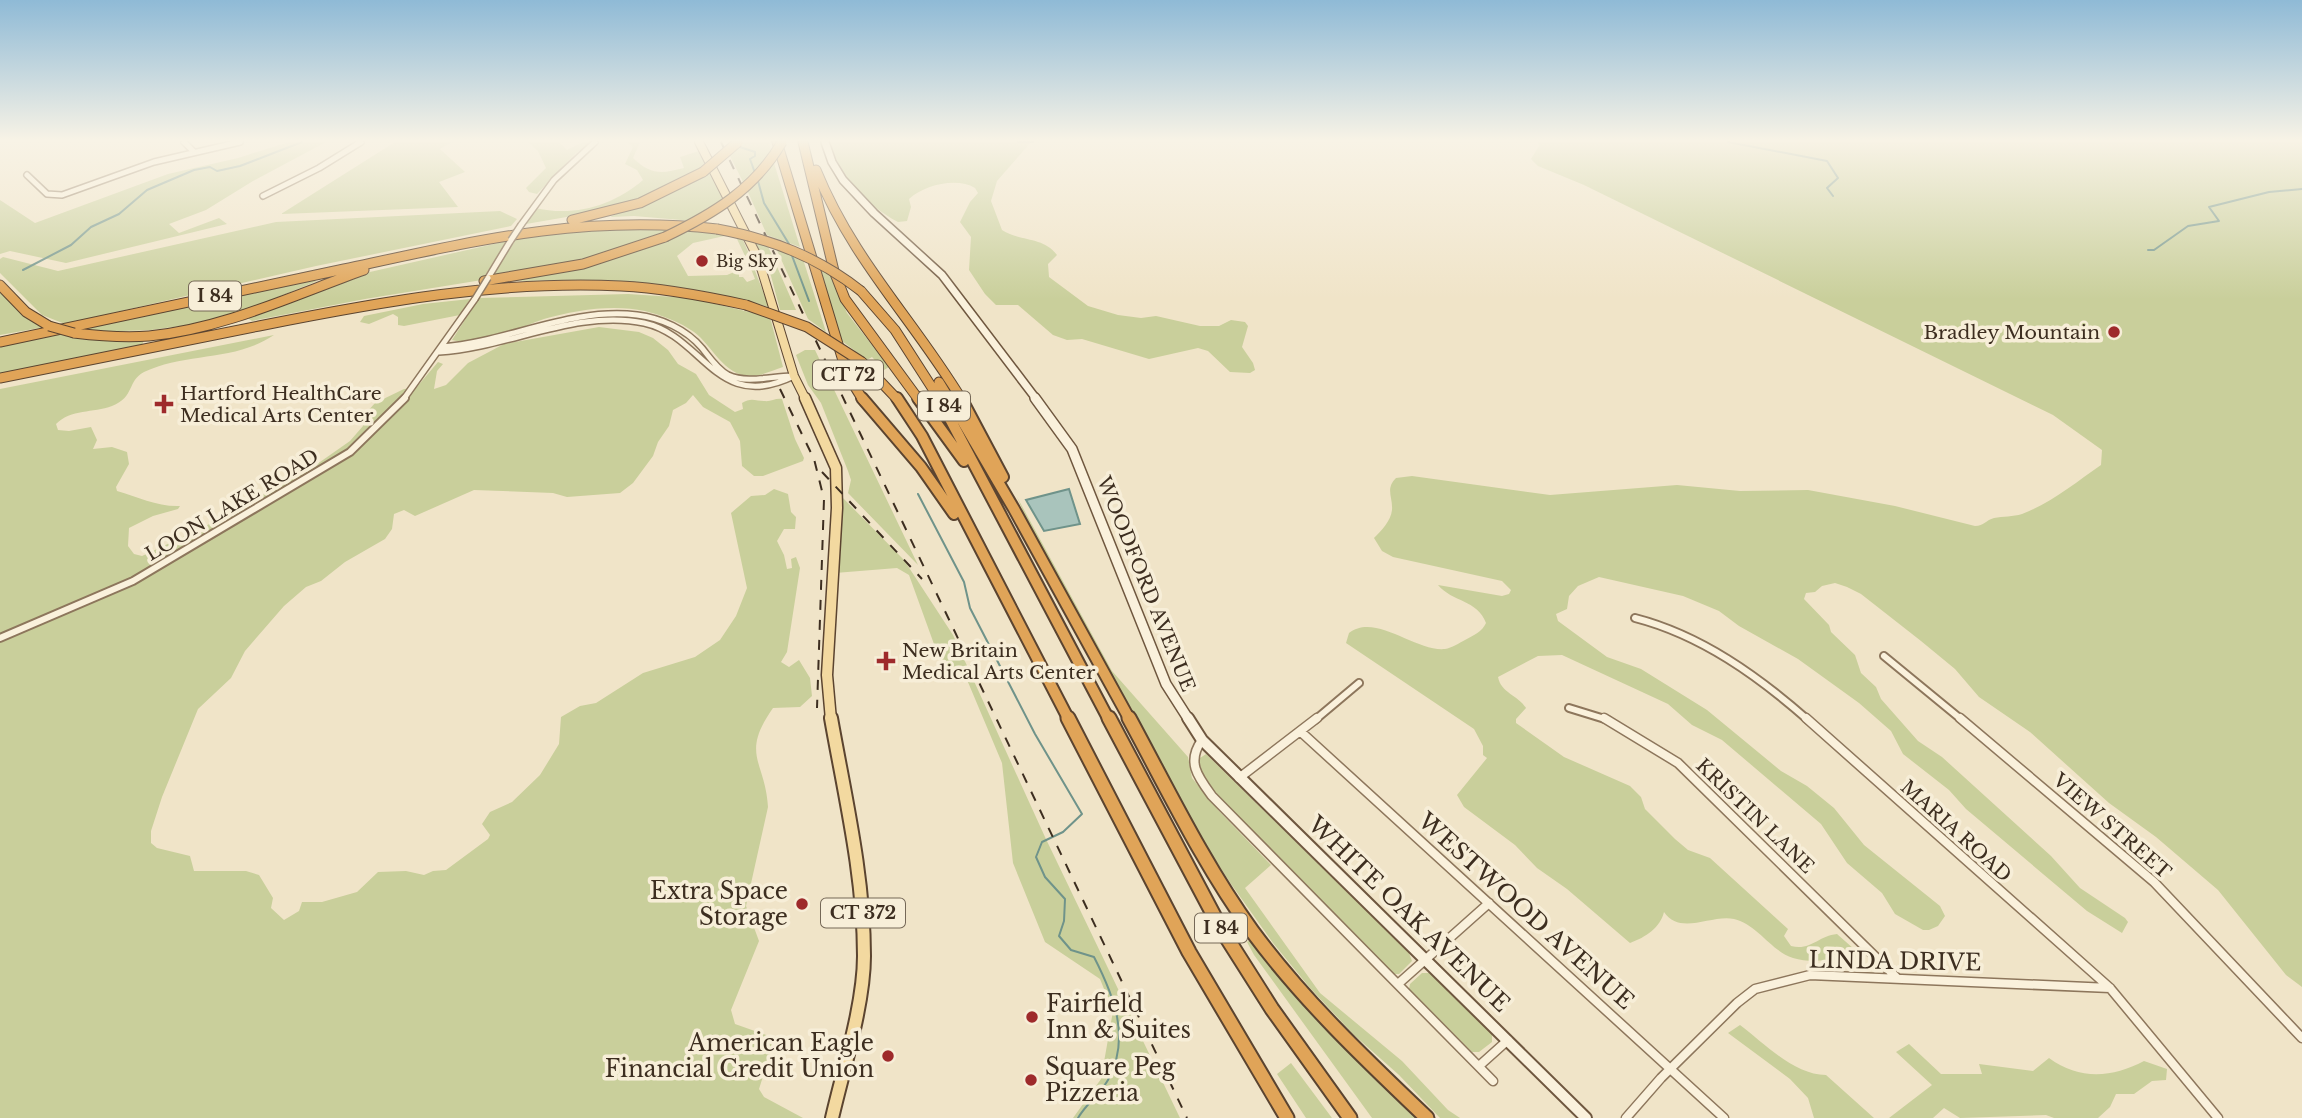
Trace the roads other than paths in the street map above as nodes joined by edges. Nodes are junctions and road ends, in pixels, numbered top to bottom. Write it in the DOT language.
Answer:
graph roads {
  1 [pos="267,194"];
  2 [pos="544,194"];
  3 [pos="661,194"];
  4 [pos="727,194"];
  5 [pos="738,194"];
  6 [pos="793,194"];
  7 [pos="816,194"];
  8 [pos="826,194"];
  9 [pos="855,194"];
  10 [pos="263,196"];
  11 [pos="431,250"];
  12 [pos="0,285"];
  13 [pos="630,286"];
  14 [pos="178,304"];
  15 [pos="313,315"];
  16 [pos="898,332"];
  17 [pos="0,342"];
  18 [pos="440,350"];
  19 [pos="794,376"];
  20 [pos="0,378"];
  21 [pos="0,384"];
  22 [pos="1023,525"];
  23 [pos="1009,532"];
  24 [pos="985,560"];
  25 [pos="1634,618"];
  26 [pos="0,638"];
  27 [pos="1884,656"];
  28 [pos="1359,683"];
  29 [pos="1569,708"];
  30 [pos="1301,732"];
  31 [pos="1202,740"];
  32 [pos="1239,778"];
  33 [pos="1489,903"];
  34 [pos="1425,959"];
  35 [pos="1898,978"];
  36 [pos="1398,984"];
  37 [pos="2110,988"];
  38 [pos="2302,1038"];
  39 [pos="1508,1040"];
  40 [pos="1479,1066"];
  41 [pos="1671,1070"];
  42 [pos="1493,1081"];
  43 [pos="832,1118"];
  44 [pos="1287,1118"];
  45 [pos="1350,1118"];
  46 [pos="1427,1118"];
  47 [pos="1587,1118"];
  48 [pos="1626,1118"];
  49 [pos="1724,1118"];
  50 [pos="2218,1118"];
  1 -- 10 [label="street"];
  2 -- 18 [label="street, LOON LAKE ROAD, bridge"];
  3 -- 14 [label="highway, bridge"];
  4 -- 19 [label="main road, CT 372"];
  5 -- 15 [label="highway, bridge"];
  6 -- 24 [label="highway, CT 72"];
  7 -- 23 [label="highway, CT 72"];
  8 -- 22 [label="highway"];
  9 -- 31 [label="street, WOODFORD AVENUE"];
  11 -- 12 [label="highway, bridge"];
  11 -- 14 [label="highway, I 84"];
  11 -- 16 [label="highway, I 84, bridge"];
  13 -- 15 [label="highway, I 84"];
  13 -- 21 [label="highway"];
  13 -- 24 [label="highway, I 84, bridge"];
  14 -- 17 [label="highway, I 84"];
  15 -- 20 [label="highway, I 84"];
  16 -- 22 [label="highway"];
  16 -- 23 [label="highway, I 84"];
  18 -- 19 [label="street"];
  18 -- 26 [label="street, LOON LAKE ROAD"];
  19 -- 43 [label="main road, CT 372"];
  22 -- 46 [label="highway"];
  23 -- 45 [label="highway, I 84"];
  24 -- 44 [label="highway, I 84"];
  25 -- 37 [label="street, MARIA ROAD"];
  27 -- 38 [label="street, VIEW STREET"];
  28 -- 30 [label="street"];
  29 -- 35 [label="street, KRISTIN LANE"];
  30 -- 32 [label="street"];
  30 -- 33 [label="street, WESTWOOD AVENUE"];
  31 -- 32 [label="street, WHITE OAK AVENUE"];
  31 -- 36 [label="street"];
  32 -- 34 [label="street, WHITE OAK AVENUE"];
  33 -- 34 [label="street"];
  33 -- 41 [label="street, WESTWOOD AVENUE"];
  34 -- 36 [label="street"];
  34 -- 39 [label="street, WHITE OAK AVENUE"];
  35 -- 37 [label="street, LINDA DRIVE"];
  35 -- 41 [label="street, LINDA DRIVE"];
  36 -- 40 [label="street"];
  37 -- 50 [label="street, MARIA ROAD"];
  39 -- 40 [label="street"];
  39 -- 47 [label="street, WHITE OAK AVENUE"];
  40 -- 42 [label="street"];
  41 -- 48 [label="street, LINDA DRIVE"];
  41 -- 49 [label="street, WESTWOOD AVENUE"];
}
